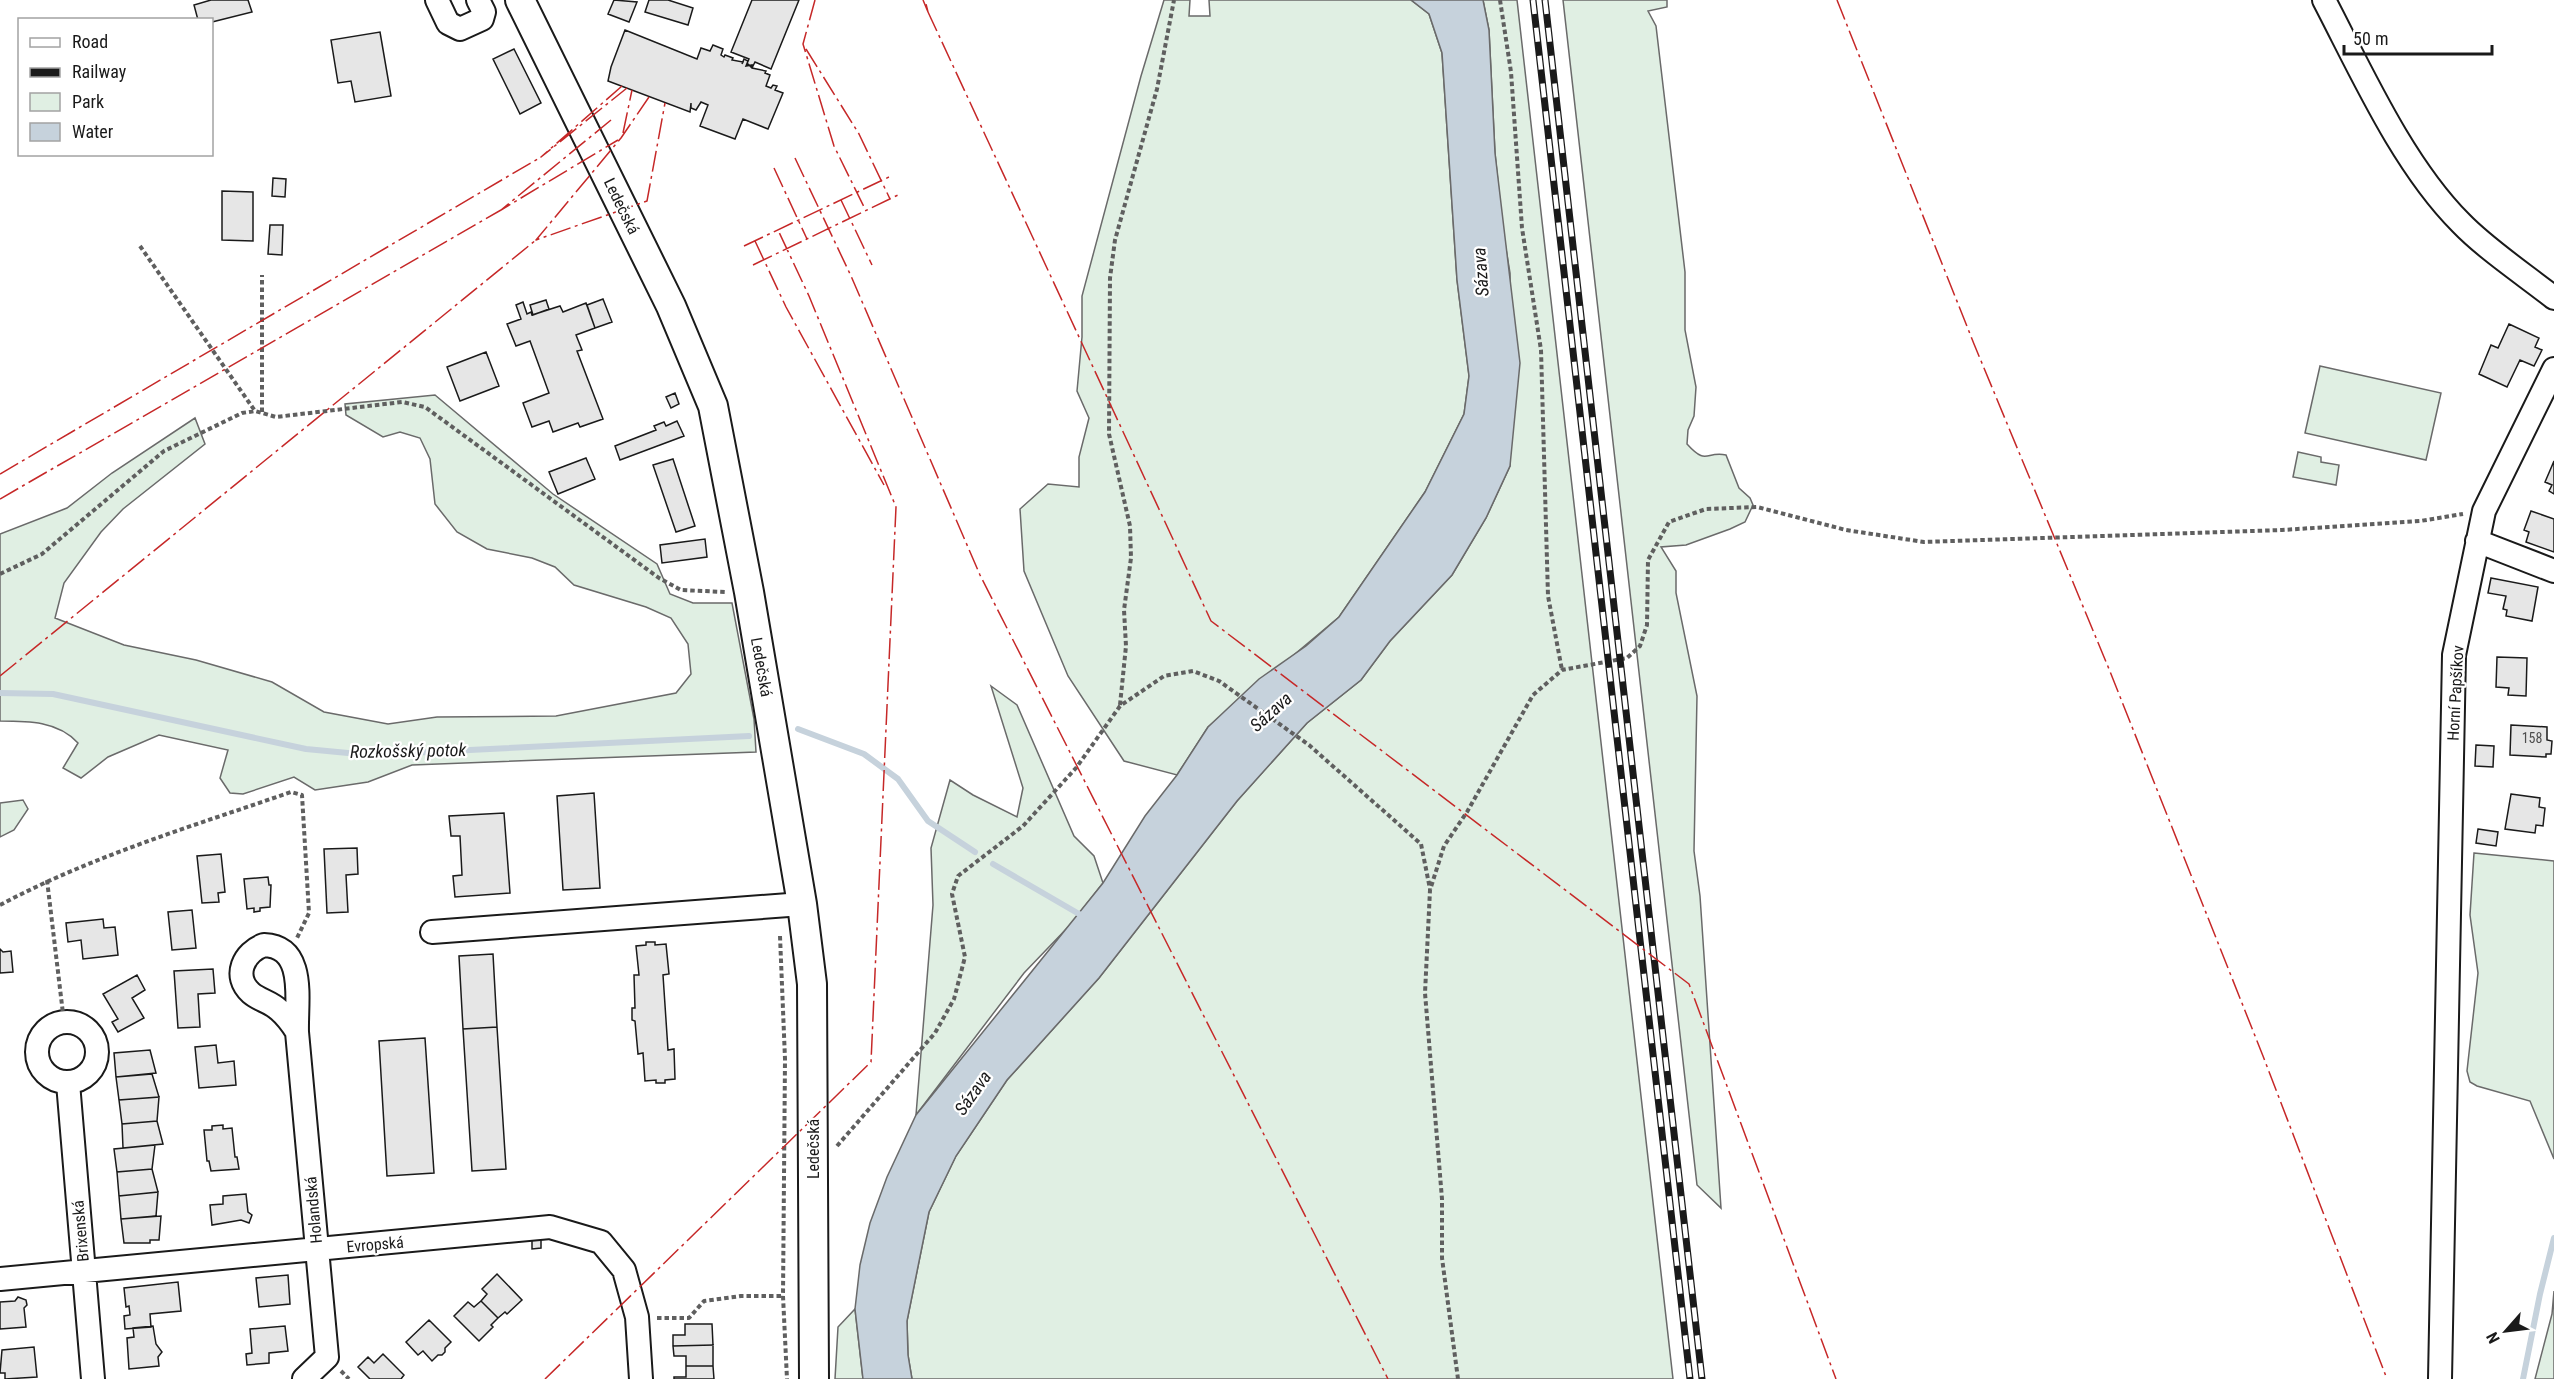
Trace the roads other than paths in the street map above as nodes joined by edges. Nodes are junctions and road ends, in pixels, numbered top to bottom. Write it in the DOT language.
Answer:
graph roads {
  1 [pos="437,0"];
  2 [pos="478,0"];
  3 [pos="520,0"];
  4 [pos="2324,0"];
  5 [pos="2554,298"];
  6 [pos="2554,369"];
  7 [pos="2477,541"];
  8 [pos="2554,571"];
  9 [pos="790,905"];
  10 [pos="432,932"];
  11 [pos="297,1032"];
  12 [pos="68,1083"];
  13 [pos="316,1249"];
  14 [pos="83,1271"];
  15 [pos="0,1279"];
  16 [pos="93,1379"];
  17 [pos="304,1379"];
  18 [pos="641,1379"];
  19 [pos="814,1379"];
  20 [pos="2440,1379"];
  1 -- 2 [label="street"];
  3 -- 9 [label="main road, Ledečská"];
  4 -- 5 [label="street"];
  6 -- 7 [label="street, Horní Papšíkov"];
  7 -- 8 [label="street"];
  7 -- 20 [label="street, Horní Papšíkov"];
  9 -- 10 [label="street"];
  9 -- 19 [label="main road, Ledečská"];
  11 -- 11 [label="street, Holandská"];
  11 -- 13 [label="street, Holandská"];
  12 -- 12 [label="street"];
  12 -- 14 [label="street, Brixenská"];
  13 -- 14 [label="street, Evropská"];
  13 -- 17 [label="street, Holandská"];
  13 -- 18 [label="street, Evropská"];
  14 -- 15 [label="street, Evropská"];
  14 -- 16 [label="street, Brixenská"];
}
